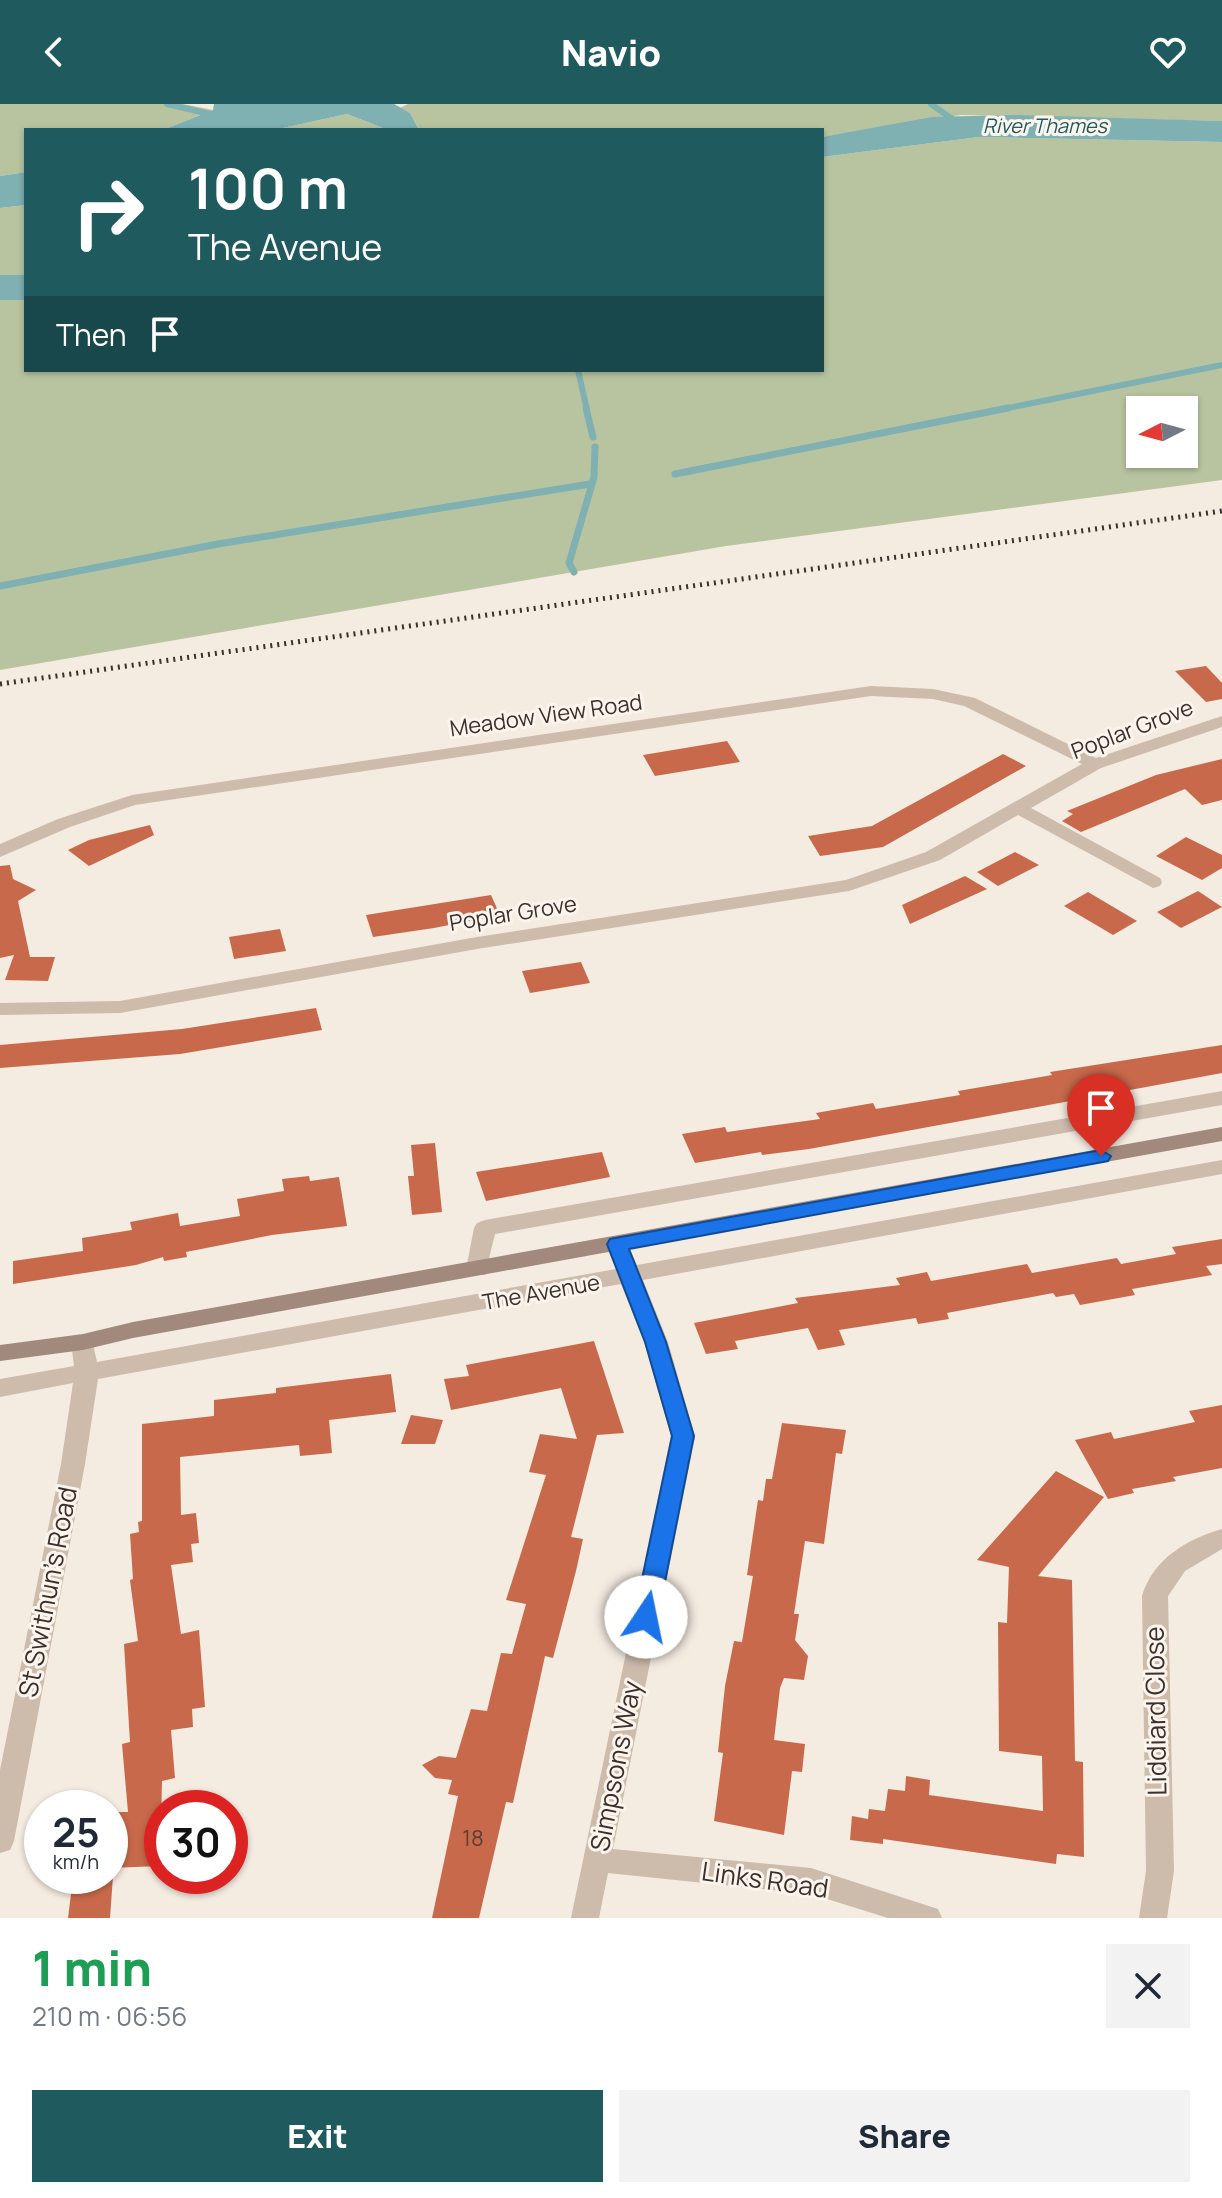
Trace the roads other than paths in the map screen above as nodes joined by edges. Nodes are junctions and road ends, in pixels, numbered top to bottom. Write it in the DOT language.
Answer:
graph roads {
  1 [pos="1222,721"];
  2 [pos="1095,764"];
  3 [pos="1020,809"];
  4 [pos="0,851"];
  5 [pos="1153,882"];
  6 [pos="0,1009"];
  7 [pos="1222,1098"];
  8 [pos="1222,1134"];
  9 [pos="1222,1167"];
  10 [pos="617,1244"];
  11 [pos="477,1269"];
  12 [pos="630,1277"];
  13 [pos="83,1342"];
  14 [pos="0,1353"];
  15 [pos="87,1372"];
  16 [pos="0,1388"];
  17 [pos="1222,1539"];
  18 [pos="0,1841"];
  19 [pos="598,1860"];
  20 [pos="585,1918"];
  21 [pos="928,1918"];
  22 [pos="1153,1918"];
  1 -- 2 [label="street, Poplar Grove"];
  2 -- 3 [label="street, Poplar Grove"];
  2 -- 4 [label="street, Meadow View Road"];
  3 -- 5 [label="street"];
  3 -- 6 [label="street, Poplar Grove"];
  7 -- 11 [label="street, The Avenue"];
  8 -- 10 [label="street, The Avenue"];
  9 -- 12 [label="street, The Avenue"];
  10 -- 11 [label="street, The Avenue"];
  10 -- 12 [label="street, Simpsons Way"];
  11 -- 13 [label="street, The Avenue"];
  12 -- 15 [label="street, The Avenue"];
  12 -- 19 [label="street, Simpsons Way"];
  13 -- 14 [label="street, The Avenue"];
  13 -- 15 [label="street, St Swithun's Road"];
  15 -- 16 [label="street, The Avenue"];
  15 -- 18 [label="street, St Swithun's Road"];
  17 -- 22 [label="street, Liddiard Close"];
  19 -- 20 [label="street, Simpsons Way"];
  19 -- 21 [label="street, Links Road"];
}
